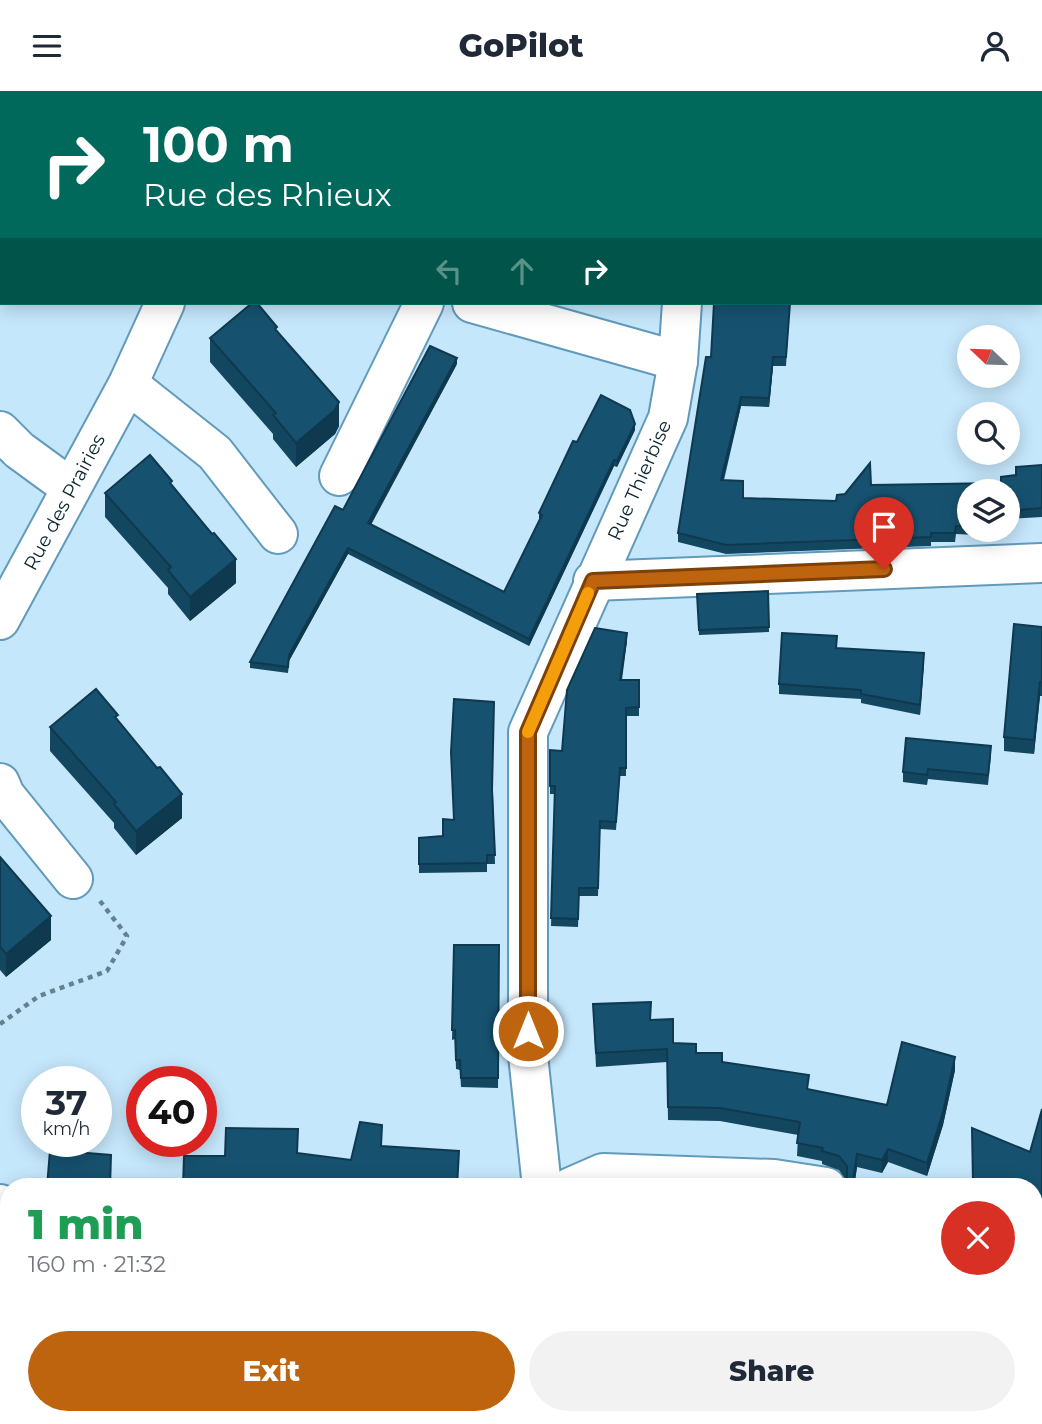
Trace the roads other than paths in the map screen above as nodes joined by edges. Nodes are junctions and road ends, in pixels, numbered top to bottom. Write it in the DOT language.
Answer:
graph roads {
  1 [pos="164,305"];
  2 [pos="423,305"];
  3 [pos="479,305"];
  4 [pos="682,305"];
  5 [pos="678,361"];
  6 [pos="128,384"];
  7 [pos="0,431"];
  8 [pos="339,476"];
  9 [pos="71,488"];
  10 [pos="278,534"];
  11 [pos="1042,563"];
  12 [pos="593,581"];
  13 [pos="0,620"];
  14 [pos="0,783"];
  15 [pos="73,879"];
  16 [pos="541,1178"];
  17 [pos="592,1178"];
  18 [pos="746,1178"];
  1 -- 6 [label="street, Rue des Prairies"];
  2 -- 8 [label="street"];
  3 -- 5 [label="street"];
  4 -- 5 [label="street, Rue Thierbise"];
  5 -- 12 [label="street, Rue Thierbise"];
  6 -- 9 [label="street, Rue des Prairies"];
  6 -- 10 [label="street"];
  7 -- 9 [label="street"];
  9 -- 13 [label="street, Rue des Prairies"];
  11 -- 12 [label="street"];
  12 -- 16 [label="street, Rue Thierbise"];
  14 -- 15 [label="street"];
  17 -- 18 [label="street"];
}
